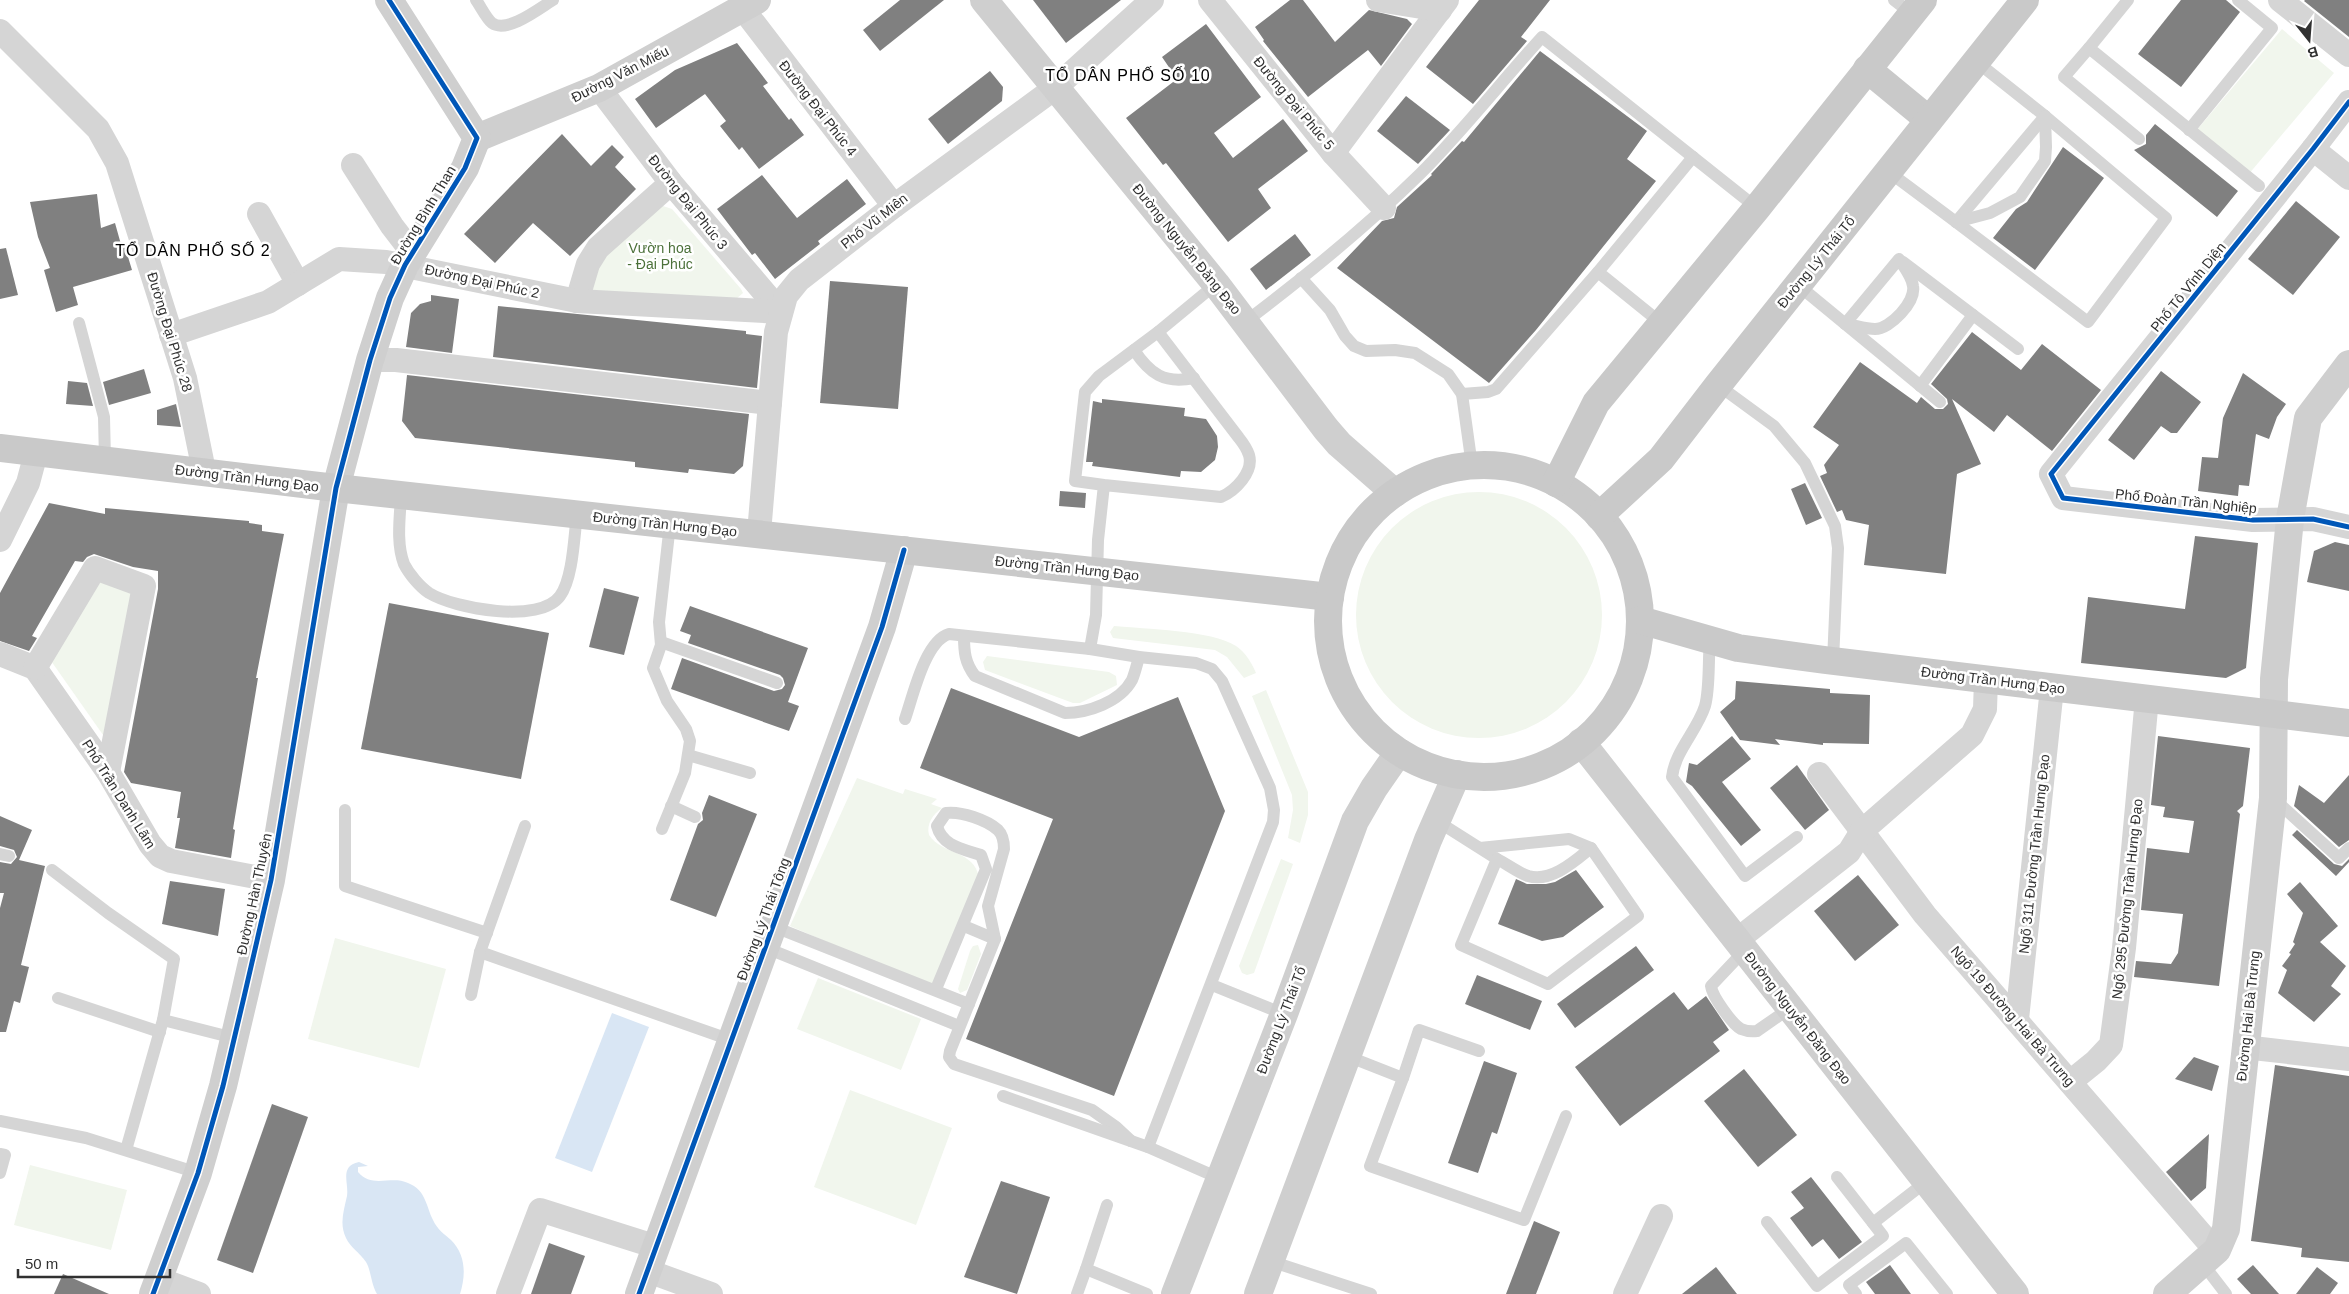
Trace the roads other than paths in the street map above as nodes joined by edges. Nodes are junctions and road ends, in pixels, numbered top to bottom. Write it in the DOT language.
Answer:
graph roads {
  1 [pos="389,0"];
  2 [pos="476,0"];
  3 [pos="553,0"];
  4 [pos="984,0"];
  5 [pos="1152,0"];
  6 [pos="1210,0"];
  7 [pos="1378,0"];
  8 [pos="2025,0"];
  9 [pos="2128,0"];
  10 [pos="2238,0"];
  11 [pos="2280,0"];
  12 [pos="746,3"];
  13 [pos="1443,5"];
  14 [pos="1910,5"];
  15 [pos="0,31"];
  16 [pos="2089,48"];
  17 [pos="2349,55"];
  18 [pos="1977,62"];
  19 [pos="1867,69"];
  20 [pos="599,88"];
  21 [pos="1055,88"];
  22 [pos="2349,102"];
  23 [pos="2045,116"];
  24 [pos="1929,120"];
  25 [pos="2189,130"];
  26 [pos="477,138"];
  27 [pos="2139,139"];
  28 [pos="2313,149"];
  29 [pos="1333,154"];
  30 [pos="1693,157"];
  31 [pos="352,165"];
  32 [pos="1889,172"];
  33 [pos="2349,178"];
  34 [pos="671,183"];
  35 [pos="2259,186"];
  36 [pos="894,206"];
  37 [pos="1384,208"];
  38 [pos="1757,208"];
  39 [pos="259,214"];
  40 [pos="1956,222"];
  41 [pos="408,258"];
  42 [pos="1899,259"];
  43 [pos="1598,272"];
  44 [pos="1301,278"];
  45 [pos="298,284"];
  46 [pos="1216,284"];
  47 [pos="1798,285"];
  48 [pos="577,301"];
  49 [pos="780,312"];
  50 [pos="1973,315"];
  51 [pos="1245,322"];
  52 [pos="79,323"];
  53 [pos="1661,323"];
  54 [pos="1845,324"];
  55 [pos="1158,332"];
  56 [pos="171,335"];
  57 [pos="2018,349"];
  58 [pos="1134,350"];
  59 [pos="370,360"];
  60 [pos="2349,364"];
  61 [pos="1194,378"];
  62 [pos="1718,385"];
  63 [pos="1920,386"];
  64 [pos="1462,394"];
  65 [pos="770,402"];
  66 [pos="1940,402"];
  67 [pos="0,448"];
  68 [pos="36,453"];
  69 [pos="105,460"];
  70 [pos="1472,466"];
  71 [pos="201,473"];
  72 [pos="1556,483"];
  73 [pos="1104,485"];
  74 [pos="2057,486"];
  75 [pos="336,488"];
  76 [pos="1395,493"];
  77 [pos="401,496"];
  78 [pos="577,514"];
  79 [pos="1600,516"];
  80 [pos="2290,518"];
  81 [pos="670,524"];
  82 [pos="2349,527"];
  83 [pos="759,534"];
  84 [pos="0,540"];
  85 [pos="904,550"];
  86 [pos="1098,571"];
  87 [pos="1330,598"];
  88 [pos="1640,620"];
  89 [pos="964,636"];
  90 [pos="1710,640"];
  91 [pos="661,642"];
  92 [pos="1090,649"];
  93 [pos="0,654"];
  94 [pos="1139,657"];
  95 [pos="1833,661"];
  96 [pos="34,668"];
  97 [pos="1986,680"];
  98 [pos="777,683"];
  99 [pos="2052,688"];
  100 [pos="2147,698"];
  101 [pos="2275,715"];
  102 [pos="906,719"];
  103 [pos="2349,723"];
  104 [pos="1581,742"];
  105 [pos="1399,752"];
  106 [pos="688,755"];
  107 [pos="108,772"];
  108 [pos="750,773"];
  109 [pos="1458,774"];
  110 [pos="1819,774"];
  111 [pos="2273,798"];
  112 [pos="671,806"];
  113 [pos="346,810"];
  114 [pos="695,817"];
  115 [pos="1437,821"];
  116 [pos="525,826"];
  117 [pos="662,829"];
  118 [pos="1862,830"];
  119 [pos="1797,837"];
  120 [pos="1480,848"];
  121 [pos="1591,848"];
  122 [pos="2349,848"];
  123 [pos="1497,859"];
  124 [pos="52,870"];
  125 [pos="270,880"];
  126 [pos="964,926"];
  127 [pos="487,933"];
  128 [pos="768,936"];
  129 [pos="995,939"];
  130 [pos="1741,945"];
  131 [pos="480,952"];
  132 [pos="1212,985"];
  133 [pos="936,990"];
  134 [pos="471,995"];
  135 [pos="58,998"];
  136 [pos="970,1004"];
  137 [pos="1790,1008"];
  138 [pos="1284,1014"];
  139 [pos="2017,1020"];
  140 [pos="161,1026"];
  141 [pos="959,1026"];
  142 [pos="234,1038"];
  143 [pos="731,1040"];
  144 [pos="2244,1047"];
  145 [pos="1478,1051"];
  146 [pos="1347,1056"];
  147 [pos="2349,1059"];
  148 [pos="1403,1078"];
  149 [pos="2070,1082"];
  150 [pos="1002,1096"];
  151 [pos="1566,1116"];
  152 [pos="0,1121"];
  153 [pos="1131,1141"];
  154 [pos="1148,1147"];
  155 [pos="126,1150"];
  156 [pos="0,1154"];
  157 [pos="0,1173"];
  158 [pos="198,1173"];
  159 [pos="1837,1177"];
  160 [pos="1220,1178"];
  161 [pos="1927,1181"];
  162 [pos="1107,1205"];
  163 [pos="1661,1216"];
  164 [pos="1768,1222"];
  165 [pos="1873,1223"];
  166 [pos="2210,1257"];
  167 [pos="1270,1261"];
  168 [pos="1086,1269"];
  169 [pos="648,1271"];
  170 [pos="156,1286"];
  171 [pos="1331,1288"];
  172 [pos="1632,1290"];
  173 [pos="198,1294"];
  174 [pos="508,1294"];
  175 [pos="711,1294"];
  176 [pos="1077,1294"];
  177 [pos="1146,1294"];
  178 [pos="1175,1294"];
  179 [pos="1258,1294"];
  180 [pos="1370,1294"];
  181 [pos="1856,1294"];
  182 [pos="1947,1294"];
  183 [pos="2015,1294"];
  184 [pos="2167,1294"];
  185 [pos="2226,1294"];
  1 -- 26 [label="main road"];
  2 -- 3 [label="lane"];
  4 -- 21 [label="main road, Đường Nguyễn Đăng Đạo"];
  5 -- 21 [label="street, Phố Vũ Miên"];
  6 -- 29 [label="street, Đường Đại Phúc 5"];
  7 -- 13 [label="street"];
  8 -- 18 [label="main road, Đường Lý Thái Tổ"];
  9 -- 16 [label="lane"];
  10 -- 25 [label="lane"];
  11 -- 17 [label="street"];
  12 -- 20 [label="main road, Đường Văn Miếu"];
  12 -- 36 [label="street, Đường Đại Phúc 4"];
  13 -- 29 [label="street, Đường Đại Phúc 5"];
  14 -- 19 [label="main road"];
  15 -- 56 [label="street, Đường Đại Phúc 28"];
  16 -- 25 [label="lane"];
  16 -- 27 [label="lane"];
  18 -- 23 [label="lane"];
  18 -- 24 [label="main road, Đường Lý Thái Tổ"];
  19 -- 24 [label="main road"];
  19 -- 38 [label="main road"];
  20 -- 26 [label="main road, Đường Văn Miếu"];
  20 -- 34 [label="street, Đường Đại Phúc 3"];
  21 -- 36 [label="street, Phố Vũ Miên"];
  21 -- 46 [label="main road, Đường Nguyễn Đăng Đạo"];
  22 -- 28 [label="street, Phố Tô Vĩnh Diện"];
  23 -- 40 [label="lane"];
  23 -- 40 [label="lane"];
  23 -- 40 [label="lane"];
  24 -- 32 [label="main road, Đường Lý Thái Tổ"];
  25 -- 35 [label="lane"];
  26 -- 41 [label="main road, Đường Bình Than"];
  28 -- 33 [label="street"];
  28 -- 74 [label="street, Phố Tô Vĩnh Diện"];
  29 -- 37 [label="street"];
  30 -- 37 [label="lane"];
  30 -- 38 [label="lane"];
  30 -- 43 [label="lane"];
  31 -- 41 [label="street"];
  32 -- 40 [label="lane"];
  32 -- 47 [label="main road, Đường Lý Thái Tổ"];
  34 -- 48 [label="street"];
  34 -- 49 [label="street, Đường Đại Phúc 3"];
  36 -- 49 [label="street, Phố Vũ Miên"];
  37 -- 44 [label="lane"];
  38 -- 53 [label="main road"];
  39 -- 45 [label="street"];
  41 -- 45 [label="street, Đường Đại Phúc 2"];
  41 -- 48 [label="street, Đường Đại Phúc 2"];
  41 -- 59 [label="main road, Đường Bình Than"];
  42 -- 50 [label="lane"];
  42 -- 54 [label="lane"];
  42 -- 54 [label="lane"];
  43 -- 53 [label="lane"];
  43 -- 64 [label="lane"];
  44 -- 51 [label="lane"];
  44 -- 64 [label="lane"];
  45 -- 56 [label="street, Đường Đại Phúc 2"];
  46 -- 51 [label="main road, Đường Nguyễn Đăng Đạo"];
  46 -- 55 [label="lane"];
  47 -- 54 [label="lane"];
  47 -- 62 [label="main road, Đường Lý Thái Tổ"];
  48 -- 49 [label="street, Đường Đại Phúc 2"];
  49 -- 65 [label="street, Phố Vũ Miên"];
  50 -- 57 [label="lane"];
  50 -- 63 [label="lane"];
  51 -- 76 [label="main road, Đường Nguyễn Đăng Đạo"];
  52 -- 69 [label="lane"];
  53 -- 72 [label="main road"];
  54 -- 63 [label="lane"];
  55 -- 58 [label="lane"];
  55 -- 61 [label="lane"];
  56 -- 71 [label="street, Đường Đại Phúc 28"];
  58 -- 61 [label="lane"];
  58 -- 73 [label="lane"];
  59 -- 65 [label="street"];
  59 -- 75 [label="main road, Đường Bình Than"];
  60 -- 80 [label="main road, Đường Hai Bà Trưng"];
  61 -- 73 [label="lane"];
  62 -- 79 [label="main road, Đường Lý Thái Tổ"];
  62 -- 95 [label="lane"];
  63 -- 66 [label="lane"];
  64 -- 70 [label="lane"];
  65 -- 83 [label="street, Phố Vũ Miên"];
  67 -- 68 [label="main road, Đường Trần Hưng Đạo"];
  68 -- 69 [label="main road, Đường Trần Hưng Đạo"];
  68 -- 84 [label="street"];
  69 -- 71 [label="main road, Đường Trần Hưng Đạo"];
  70 -- 72 [label="main road"];
  70 -- 76 [label="main road"];
  71 -- 75 [label="main road, Đường Trần Hưng Đạo"];
  72 -- 79 [label="main road"];
  73 -- 86 [label="lane"];
  74 -- 80 [label="street, Phố Đoàn Trần Nghiệp"];
  75 -- 77 [label="main road, Đường Trần Hưng Đạo"];
  75 -- 125 [label="main road, Đường Hàn Thuyên"];
  76 -- 87 [label="main road"];
  77 -- 78 [label="main road, Đường Trần Hưng Đạo"];
  77 -- 78 [label="lane"];
  78 -- 81 [label="main road, Đường Trần Hưng Đạo"];
  79 -- 88 [label="main road"];
  80 -- 82 [label="street, Phố Đoàn Trần Nghiệp"];
  80 -- 101 [label="main road, Đường Hai Bà Trưng"];
  81 -- 83 [label="main road, Đường Trần Hưng Đạo"];
  81 -- 91 [label="lane"];
  83 -- 85 [label="main road, Đường Trần Hưng Đạo"];
  85 -- 86 [label="main road, Đường Trần Hưng Đạo"];
  85 -- 128 [label="main road, Đường Lý Thái Tông"];
  86 -- 87 [label="main road, Đường Trần Hưng Đạo"];
  86 -- 92 [label="lane"];
  87 -- 105 [label="main road"];
  88 -- 90 [label="main road, Đường Trần Hưng Đạo"];
  88 -- 104 [label="main road"];
  89 -- 92 [label="lane"];
  89 -- 94 [label="lane"];
  89 -- 102 [label="lane"];
  90 -- 95 [label="main road, Đường Trần Hưng Đạo"];
  90 -- 119 [label="lane"];
  91 -- 98 [label="lane"];
  91 -- 106 [label="lane"];
  92 -- 94 [label="lane"];
  93 -- 96 [label="street"];
  94 -- 132 [label="lane"];
  95 -- 97 [label="main road, Đường Trần Hưng Đạo"];
  96 -- 107 [label="street, Phố Trần Danh Lãm"];
  96 -- 107 [label="street"];
  97 -- 99 [label="main road, Đường Trần Hưng Đạo"];
  97 -- 118 [label="street"];
  99 -- 100 [label="main road, Đường Trần Hưng Đạo"];
  99 -- 139 [label="street, Ngõ 311 Đường Trần Hưng Đạo"];
  100 -- 101 [label="main road, Đường Trần Hưng Đạo"];
  100 -- 149 [label="street, Ngõ 295 Đường Trần Hưng Đạo"];
  101 -- 103 [label="main road, Đường Trần Hưng Đạo"];
  101 -- 111 [label="main road, Đường Hai Bà Trưng"];
  104 -- 109 [label="main road"];
  104 -- 130 [label="main road, Đường Nguyễn Đăng Đạo"];
  105 -- 109 [label="main road"];
  105 -- 138 [label="main road, Đường Lý Thái Tổ"];
  106 -- 108 [label="lane"];
  106 -- 112 [label="lane"];
  107 -- 125 [label="street, Phố Trần Danh Lãm"];
  109 -- 115 [label="main road"];
  110 -- 118 [label="street, Ngõ 19 Đường Hai Bà Trưng"];
  111 -- 122 [label="lane"];
  111 -- 144 [label="main road, Đường Hai Bà Trưng"];
  112 -- 114 [label="lane"];
  112 -- 117 [label="lane"];
  113 -- 127 [label="lane"];
  115 -- 120 [label="lane"];
  115 -- 146 [label="main road"];
  116 -- 127 [label="lane"];
  118 -- 130 [label="street"];
  118 -- 139 [label="street, Ngõ 19 Đường Hai Bà Trưng"];
  120 -- 121 [label="lane"];
  120 -- 123 [label="lane"];
  121 -- 123 [label="lane"];
  121 -- 123 [label="lane"];
  124 -- 140 [label="lane"];
  125 -- 142 [label="main road, Đường Hàn Thuyên"];
  126 -- 129 [label="lane"];
  126 -- 129 [label="lane"];
  126 -- 133 [label="lane"];
  127 -- 131 [label="lane"];
  128 -- 133 [label="lane"];
  128 -- 141 [label="lane"];
  128 -- 143 [label="main road, Đường Lý Thái Tông"];
  129 -- 136 [label="lane"];
  130 -- 137 [label="main road, Đường Nguyễn Đăng Đạo"];
  130 -- 137 [label="lane"];
  131 -- 134 [label="lane"];
  131 -- 143 [label="lane"];
  132 -- 138 [label="lane"];
  132 -- 154 [label="lane"];
  133 -- 136 [label="lane"];
  135 -- 140 [label="lane"];
  136 -- 141 [label="lane"];
  137 -- 161 [label="main road, Đường Nguyễn Đăng Đạo"];
  138 -- 160 [label="main road, Đường Lý Thái Tổ"];
  139 -- 149 [label="street, Ngõ 19 Đường Hai Bà Trưng"];
  140 -- 142 [label="lane"];
  140 -- 155 [label="lane"];
  141 -- 153 [label="lane"];
  142 -- 158 [label="main road, Đường Hàn Thuyên"];
  143 -- 169 [label="main road, Đường Lý Thái Tông"];
  144 -- 147 [label="street"];
  144 -- 166 [label="main road, Đường Hai Bà Trưng"];
  145 -- 148 [label="lane"];
  146 -- 148 [label="lane"];
  146 -- 167 [label="main road"];
  148 -- 151 [label="lane"];
  149 -- 166 [label="street, Ngõ 19 Đường Hai Bà Trưng"];
  150 -- 153 [label="lane"];
  152 -- 155 [label="lane"];
  153 -- 154 [label="lane"];
  154 -- 160 [label="lane"];
  155 -- 158 [label="lane"];
  156 -- 157 [label="lane"];
  158 -- 170 [label="main road, Đường Hàn Thuyên"];
  159 -- 165 [label="lane"];
  160 -- 178 [label="main road, Đường Lý Thái Tổ"];
  161 -- 165 [label="lane"];
  161 -- 183 [label="main road, Đường Nguyễn Đăng Đạo"];
  162 -- 168 [label="lane"];
  163 -- 172 [label="street"];
  164 -- 165 [label="lane"];
  166 -- 184 [label="main road, Đường Hai Bà Trưng"];
  166 -- 185 [label="lane"];
  167 -- 171 [label="lane"];
  167 -- 179 [label="main road"];
  168 -- 176 [label="lane"];
  168 -- 177 [label="lane"];
  169 -- 174 [label="street"];
  169 -- 175 [label="street"];
  170 -- 173 [label="street"];
  171 -- 180 [label="lane"];
  181 -- 182 [label="lane"];
}
